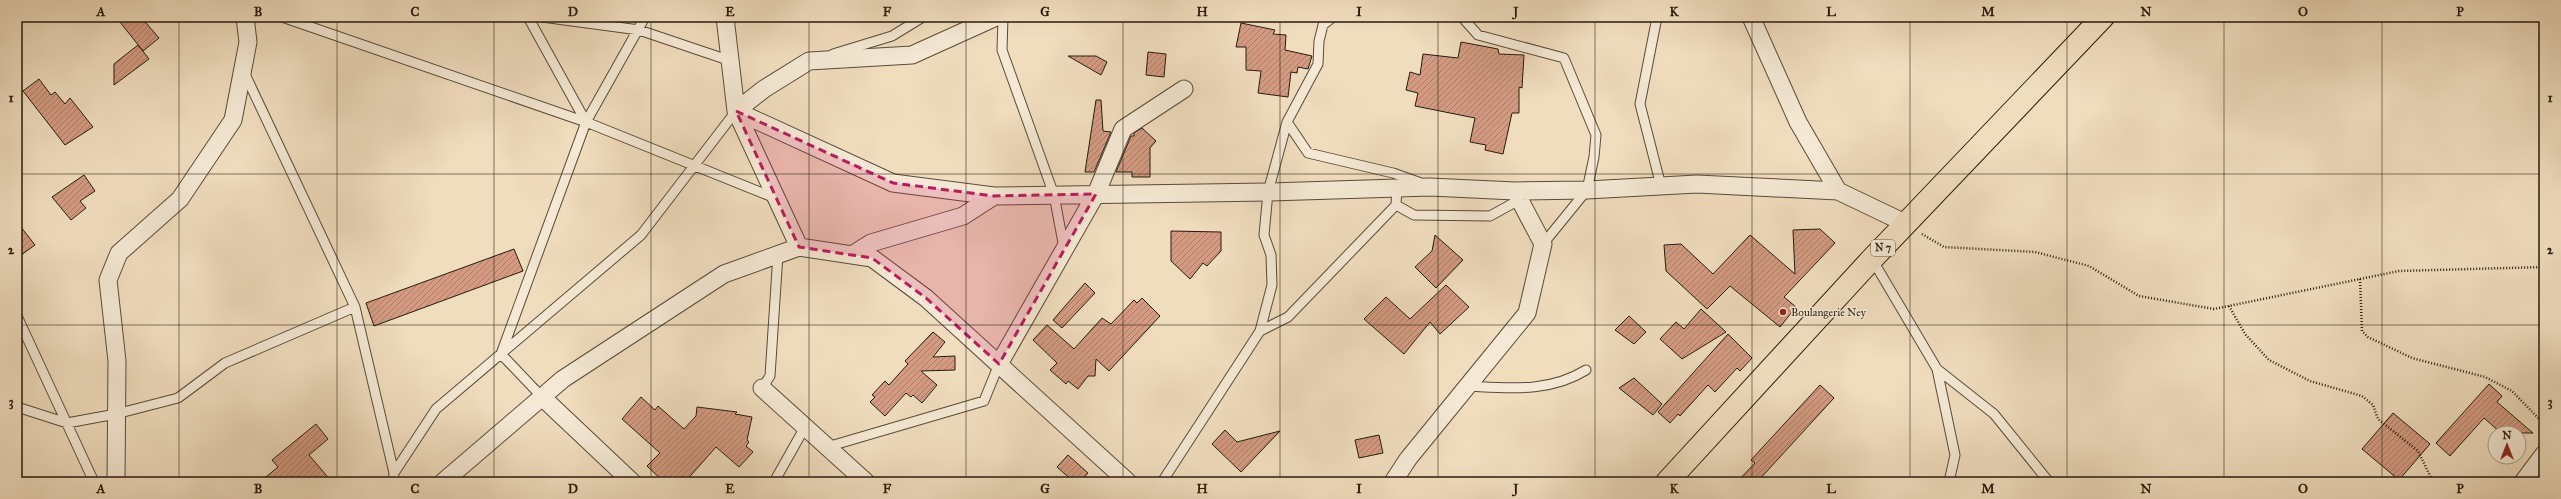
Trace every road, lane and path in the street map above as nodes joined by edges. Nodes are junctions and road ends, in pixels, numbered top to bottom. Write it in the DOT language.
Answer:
graph roads {
  1 [pos="245,17"];
  2 [pos="282,17"];
  3 [pos="528,17"];
  4 [pos="542,17"];
  5 [pos="646,17"];
  6 [pos="725,17"];
  7 [pos="924,17"];
  8 [pos="996,17"];
  9 [pos="1003,17"];
  10 [pos="1333,17"];
  11 [pos="1462,17"];
  12 [pos="1657,17"];
  13 [pos="1750,17"];
  14 [pos="2103,17"];
  15 [pos="639,30"];
  16 [pos="731,61"];
  17 [pos="809,61"];
  18 [pos="242,69"];
  19 [pos="1184,89"];
  20 [pos="736,111"];
  21 [pos="586,122"];
  22 [pos="1287,122"];
  23 [pos="696,166"];
  24 [pos="1661,186"];
  25 [pos="1430,187"];
  26 [pos="1397,188"];
  27 [pos="1587,190"];
  28 [pos="1838,191"];
  29 [pos="1268,192"];
  30 [pos="1096,194"];
  31 [pos="1054,195"];
  32 [pos="1517,195"];
  33 [pos="994,196"];
  34 [pos="776,198"];
  35 [pos="1396,205"];
  36 [pos="1906,224"];
  37 [pos="1543,244"];
  38 [pos="799,247"];
  39 [pos="1065,251"];
  40 [pos="778,254"];
  41 [pos="852,255"];
  42 [pos="1872,259"];
  43 [pos="2544,267"];
  44 [pos="2360,279"];
  45 [pos="2229,306"];
  46 [pos="355,307"];
  47 [pos="17,316"];
  48 [pos="1260,331"];
  49 [pos="501,354"];
  50 [pos="999,364"];
  51 [pos="1937,369"];
  52 [pos="1586,370"];
  53 [pos="1468,386"];
  54 [pos="762,388"];
  55 [pos="542,397"];
  56 [pos="17,406"];
  57 [pos="116,414"];
  58 [pos="67,423"];
  59 [pos="2544,424"];
  60 [pos="805,427"];
  61 [pos="827,447"];
  62 [pos="2544,454"];
  63 [pos="394,478"];
  64 [pos="94,482"];
  65 [pos="116,482"];
  66 [pos="443,482"];
  67 [pos="632,482"];
  68 [pos="774,482"];
  69 [pos="866,482"];
  70 [pos="1128,482"];
  71 [pos="1162,482"];
  72 [pos="1393,482"];
  73 [pos="1667,482"];
  74 [pos="1949,482"];
  75 [pos="2049,482"];
  76 [pos="2433,482"];
  77 [pos="2522,482"];
  1 -- 18 [label="street"];
  2 -- 21 [label="lane"];
  3 -- 21 [label="lane"];
  4 -- 15 [label="lane"];
  5 -- 15 [label="lane"];
  6 -- 16 [label="street"];
  7 -- 17 [label="lane"];
  8 -- 17 [label="street"];
  9 -- 31 [label="lane"];
  10 -- 22 [label="lane"];
  11 -- 27 [label="lane"];
  12 -- 24 [label="lane"];
  13 -- 28 [label="street"];
  14 -- 36 [label="highway, N 7"];
  15 -- 16 [label="lane"];
  15 -- 21 [label="lane"];
  16 -- 20 [label="street"];
  17 -- 20 [label="street"];
  18 -- 46 [label="lane"];
  18 -- 57 [label="street"];
  19 -- 30 [label="street"];
  20 -- 23 [label="lane"];
  20 -- 33 [label="street"];
  20 -- 34 [label="street"];
  21 -- 23 [label="lane"];
  21 -- 49 [label="lane"];
  22 -- 25 [label="lane"];
  22 -- 29 [label="lane"];
  23 -- 34 [label="lane"];
  23 -- 49 [label="lane"];
  24 -- 27 [label="street"];
  24 -- 28 [label="street"];
  25 -- 26 [label="street"];
  25 -- 32 [label="street"];
  26 -- 29 [label="street"];
  26 -- 35 [label="lane"];
  27 -- 32 [label="street"];
  27 -- 37 [label="lane"];
  28 -- 36 [label="street"];
  29 -- 30 [label="street"];
  29 -- 48 [label="lane"];
  30 -- 31 [label="street"];
  30 -- 39 [label="street"];
  31 -- 33 [label="street"];
  31 -- 39 [label="lane"];
  32 -- 35 [label="lane"];
  32 -- 37 [label="street"];
  33 -- 41 [label="street"];
  34 -- 38 [label="street"];
  35 -- 48 [label="lane"];
  36 -- 42 [label="highway, N 7"];
  36 -- 45 [label="path"];
  37 -- 53 [label="street"];
  38 -- 40 [label="street"];
  38 -- 41 [label="street"];
  39 -- 50 [label="street"];
  40 -- 54 [label="lane"];
  40 -- 55 [label="street"];
  41 -- 50 [label="street"];
  42 -- 51 [label="lane"];
  42 -- 73 [label="highway, N 7"];
  43 -- 44 [label="path"];
  44 -- 45 [label="path"];
  44 -- 59 [label="path"];
  45 -- 76 [label="path"];
  46 -- 57 [label="lane"];
  46 -- 63 [label="lane"];
  47 -- 58 [label="lane"];
  48 -- 71 [label="lane"];
  49 -- 55 [label="lane"];
  49 -- 63 [label="lane"];
  50 -- 61 [label="lane"];
  50 -- 70 [label="street"];
  51 -- 74 [label="lane"];
  51 -- 75 [label="lane"];
  52 -- 53 [label="lane"];
  53 -- 72 [label="street"];
  54 -- 60 [label="street"];
  55 -- 66 [label="street"];
  55 -- 67 [label="street"];
  56 -- 58 [label="lane"];
  57 -- 58 [label="lane"];
  57 -- 65 [label="street"];
  58 -- 64 [label="lane"];
  60 -- 61 [label="street"];
  60 -- 68 [label="lane"];
  61 -- 69 [label="street"];
  62 -- 77 [label="street"];
}
